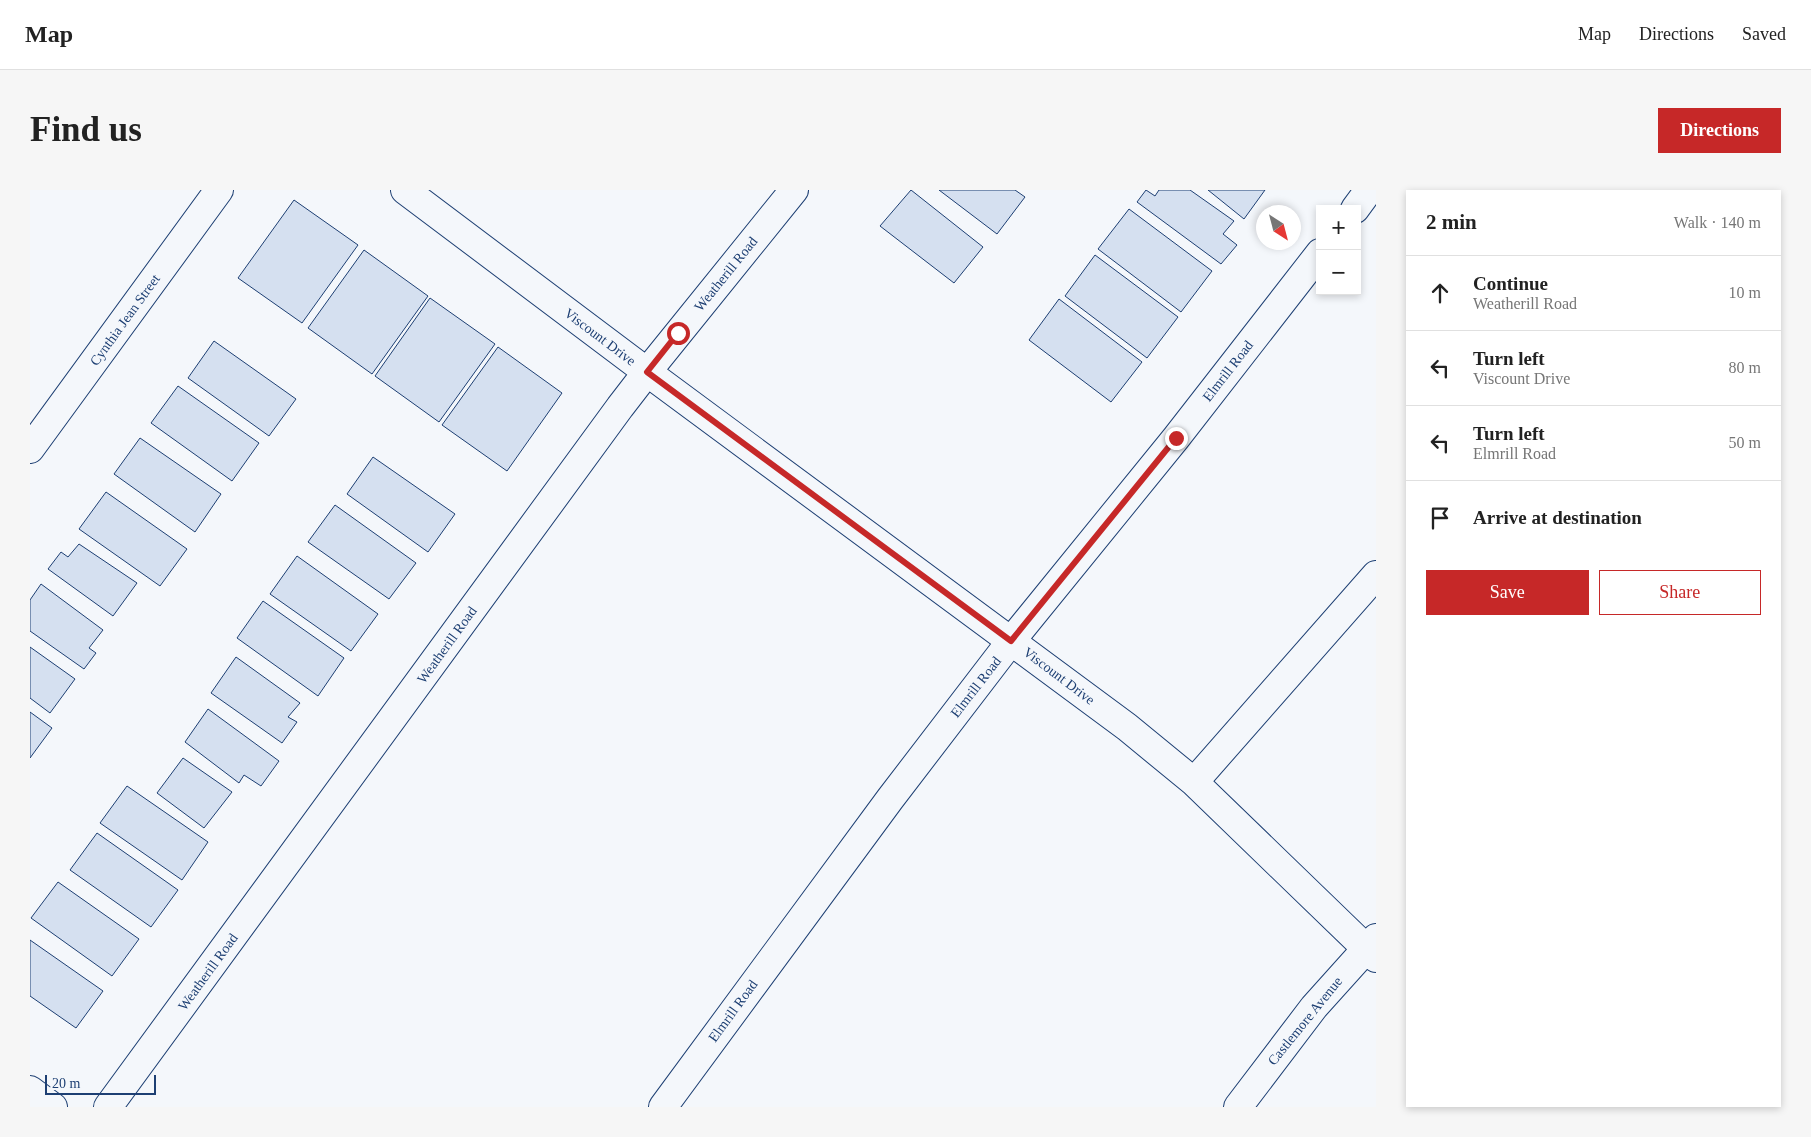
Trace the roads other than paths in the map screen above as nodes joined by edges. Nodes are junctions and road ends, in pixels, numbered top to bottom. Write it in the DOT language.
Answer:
graph roads {
  1 [pos="219,190"];
  2 [pos="404,190"];
  3 [pos="794,190"];
  4 [pos="1369,190"];
  5 [pos="1358,205"];
  6 [pos="1316,258"];
  7 [pos="647,372"];
  8 [pos="30,449"];
  9 [pos="1376,574"];
  10 [pos="1011,641"];
  11 [pos="1194,782"];
  12 [pos="1373,948"];
  13 [pos="30,1090"];
  14 [pos="54,1107"];
  15 [pos="108,1107"];
  16 [pos="663,1107"];
  17 [pos="1238,1107"];
  1 -- 8 [label="street, Cynthia Jean Street"];
  2 -- 7 [label="street, Viscount Drive"];
  3 -- 7 [label="street, Weatherill Road"];
  4 -- 5 [label="street"];
  6 -- 10 [label="street, Elmrill Road"];
  7 -- 10 [label="street, Viscount Drive"];
  7 -- 15 [label="street, Weatherill Road"];
  9 -- 11 [label="street"];
  10 -- 11 [label="street, Viscount Drive"];
  10 -- 16 [label="street, Elmrill Road"];
  11 -- 12 [label="street, Viscount Drive"];
  12 -- 17 [label="street, Castlemore Avenue"];
  13 -- 14 [label="street"];
}
